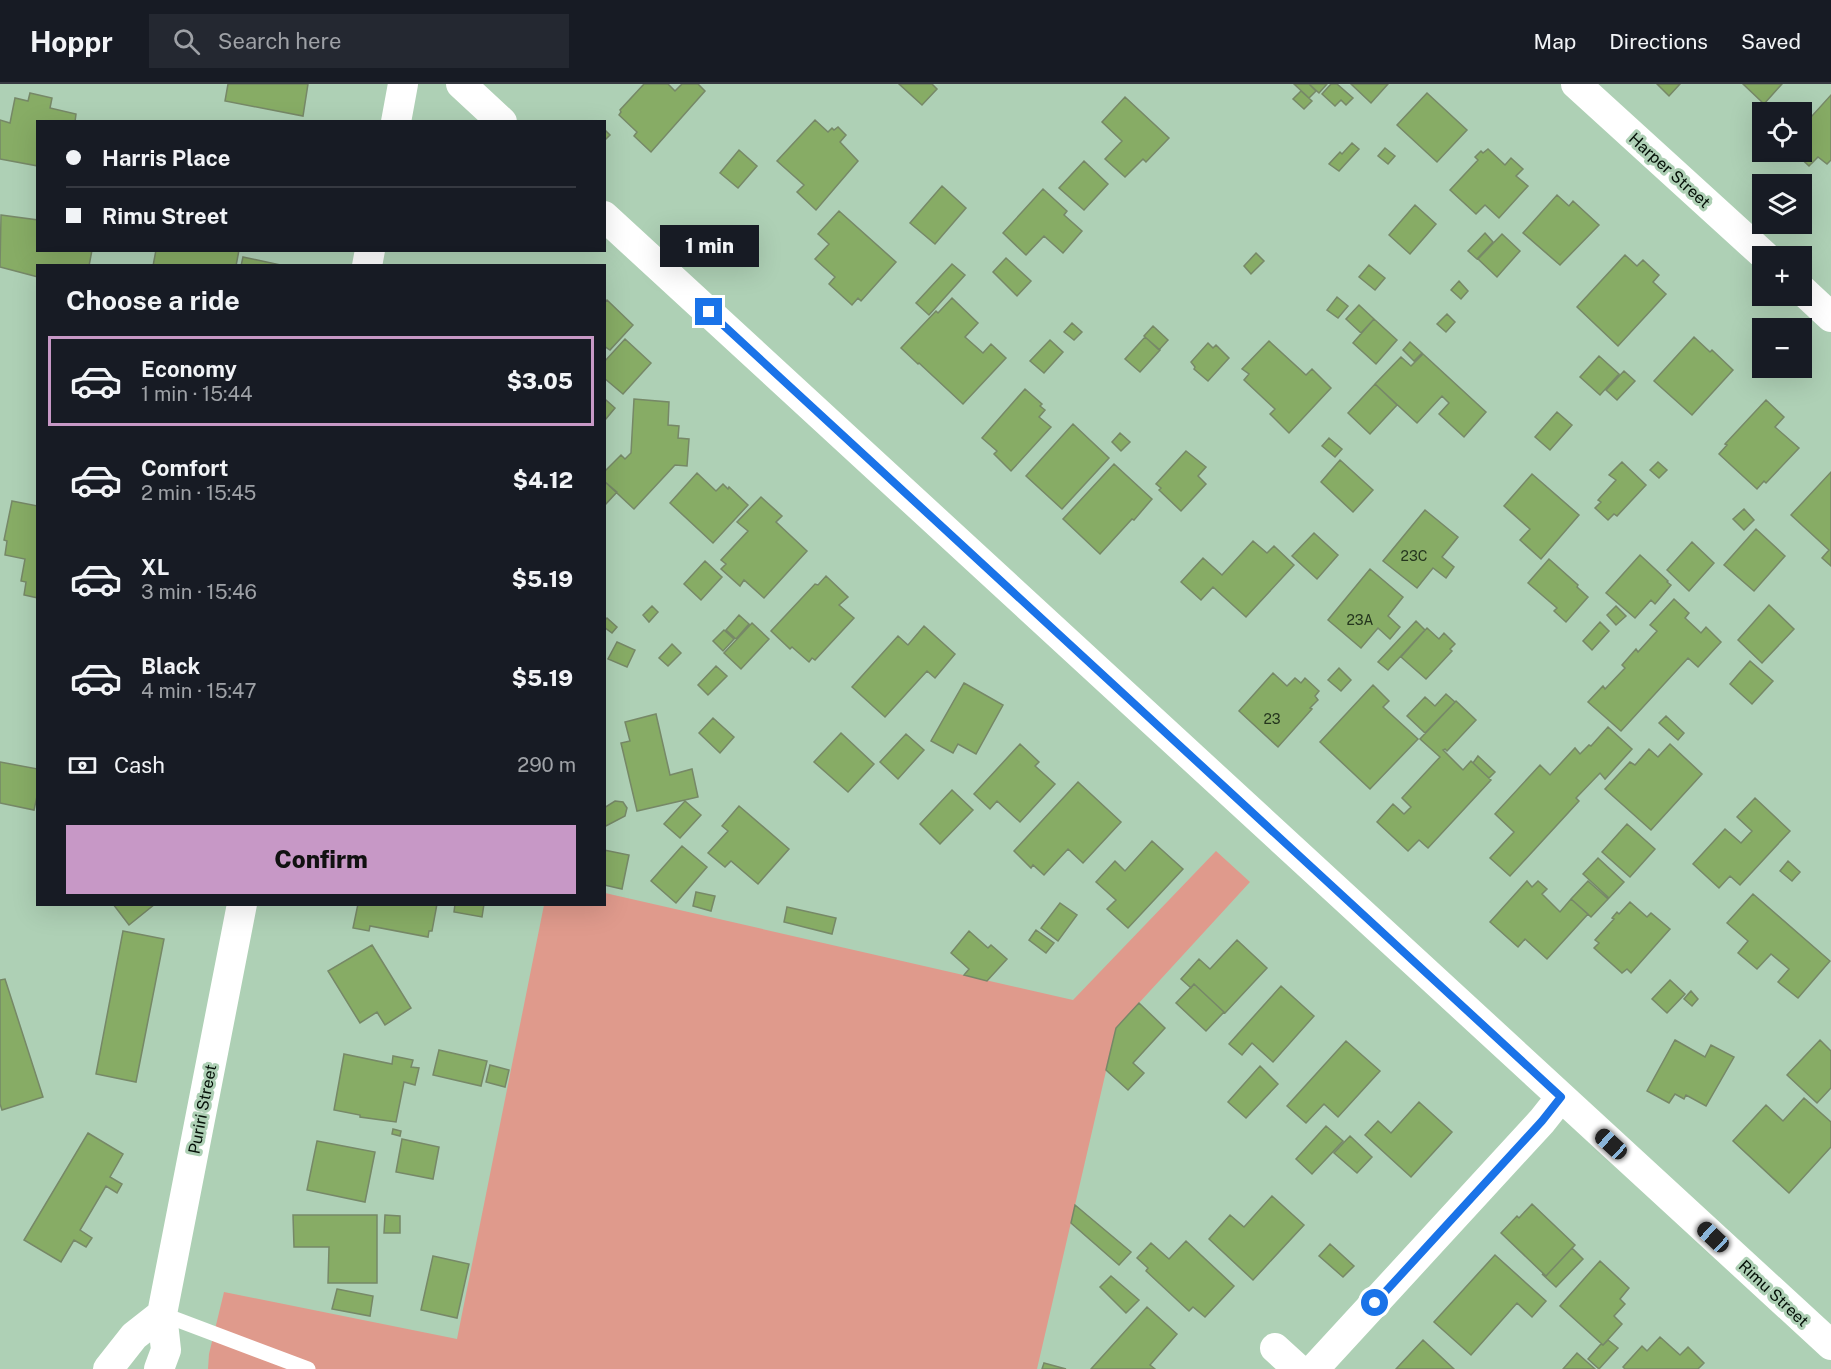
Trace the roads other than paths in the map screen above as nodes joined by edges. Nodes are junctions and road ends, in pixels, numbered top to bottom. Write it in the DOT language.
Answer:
graph roads {
  1 [pos="403,84"];
  2 [pos="461,84"];
  3 [pos="1576,84"];
  4 [pos="396,120"];
  5 [pos="500,120"];
  6 [pos="606,218"];
  7 [pos="1754,246"];
  8 [pos="1812,299"];
  9 [pos="1831,317"];
  10 [pos="242,906"];
  11 [pos="1561,1097"];
  12 [pos="162,1314"];
  13 [pos="1831,1345"];
  14 [pos="1275,1348"];
  15 [pos="108,1369"];
  16 [pos="159,1369"];
  17 [pos="308,1369"];
  18 [pos="1298,1369"];
  19 [pos="1314,1369"];
  1 -- 4 [label="street"];
  2 -- 5 [label="street"];
  3 -- 7 [label="street, Harper Street"];
  6 -- 11 [label="street, Rimu Street"];
  8 -- 9 [label="street"];
  10 -- 12 [label="street, Puriri Street"];
  11 -- 13 [label="street, Rimu Street"];
  11 -- 19 [label="street"];
  12 -- 15 [label="street"];
  12 -- 16 [label="street, Puriri Street"];
  12 -- 17 [label="lane"];
  14 -- 18 [label="street"];
}
